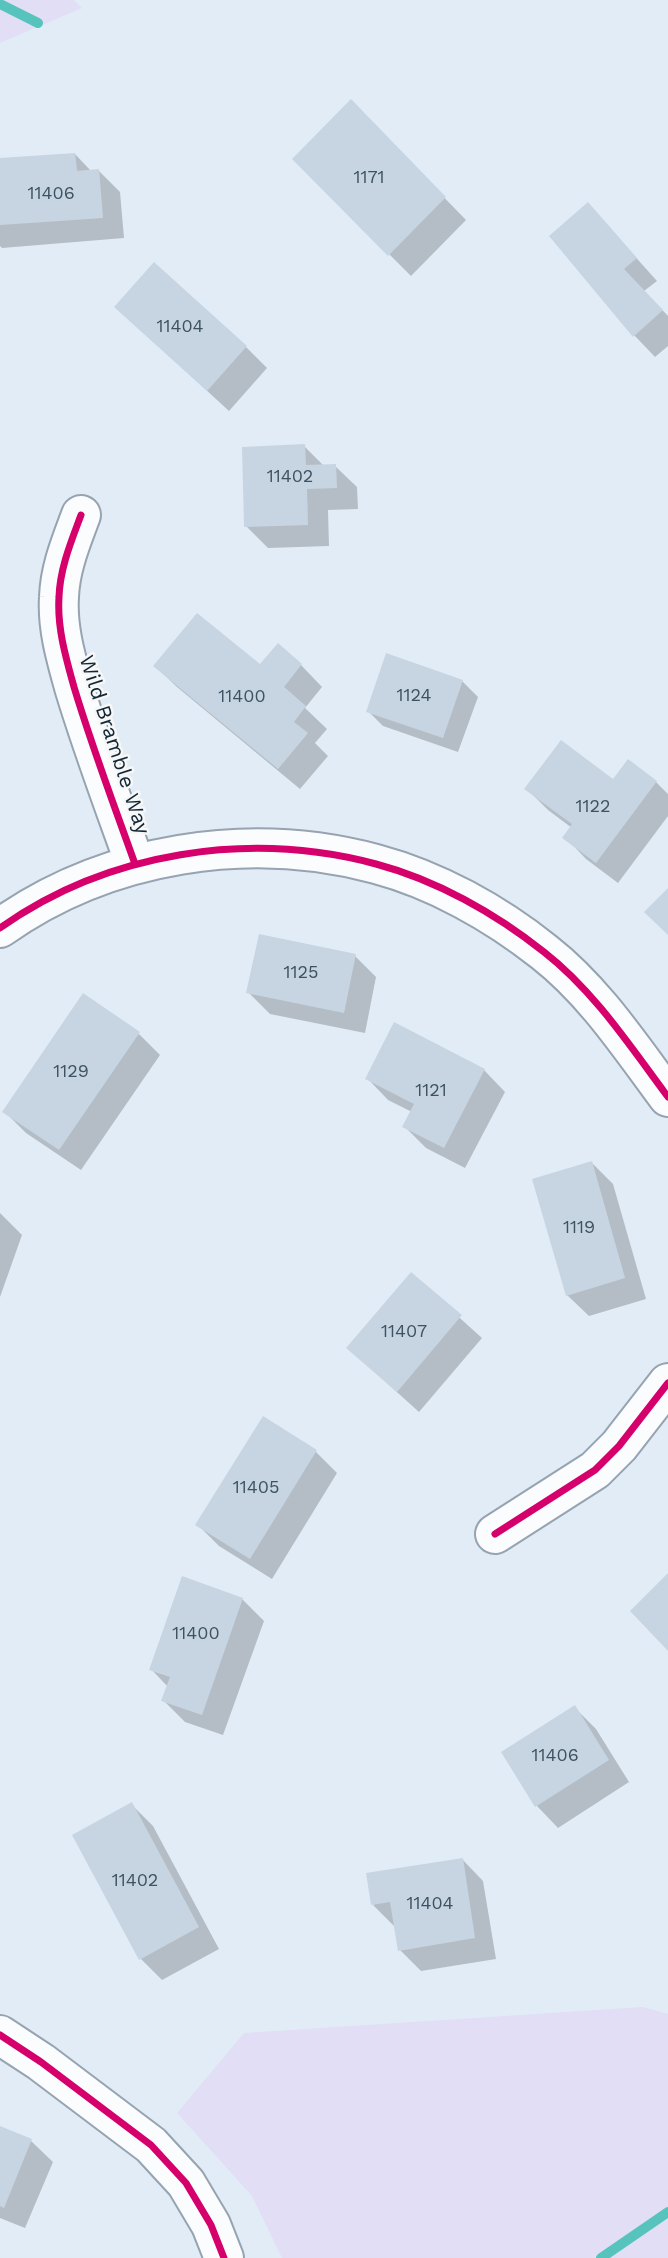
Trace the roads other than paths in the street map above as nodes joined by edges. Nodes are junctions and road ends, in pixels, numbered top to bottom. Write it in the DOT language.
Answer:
graph roads {
  1 [pos="81,515"];
  2 [pos="135,864"];
  3 [pos="0,928"];
  4 [pos="668,1097"];
  5 [pos="668,1383"];
  6 [pos="495,1534"];
  7 [pos="0,2035"];
  8 [pos="224,2258"];
  1 -- 2 [label="street, Wild Bramble Way"];
  2 -- 3 [label="street"];
  2 -- 4 [label="street"];
  5 -- 6 [label="street"];
  7 -- 8 [label="street"];
}
